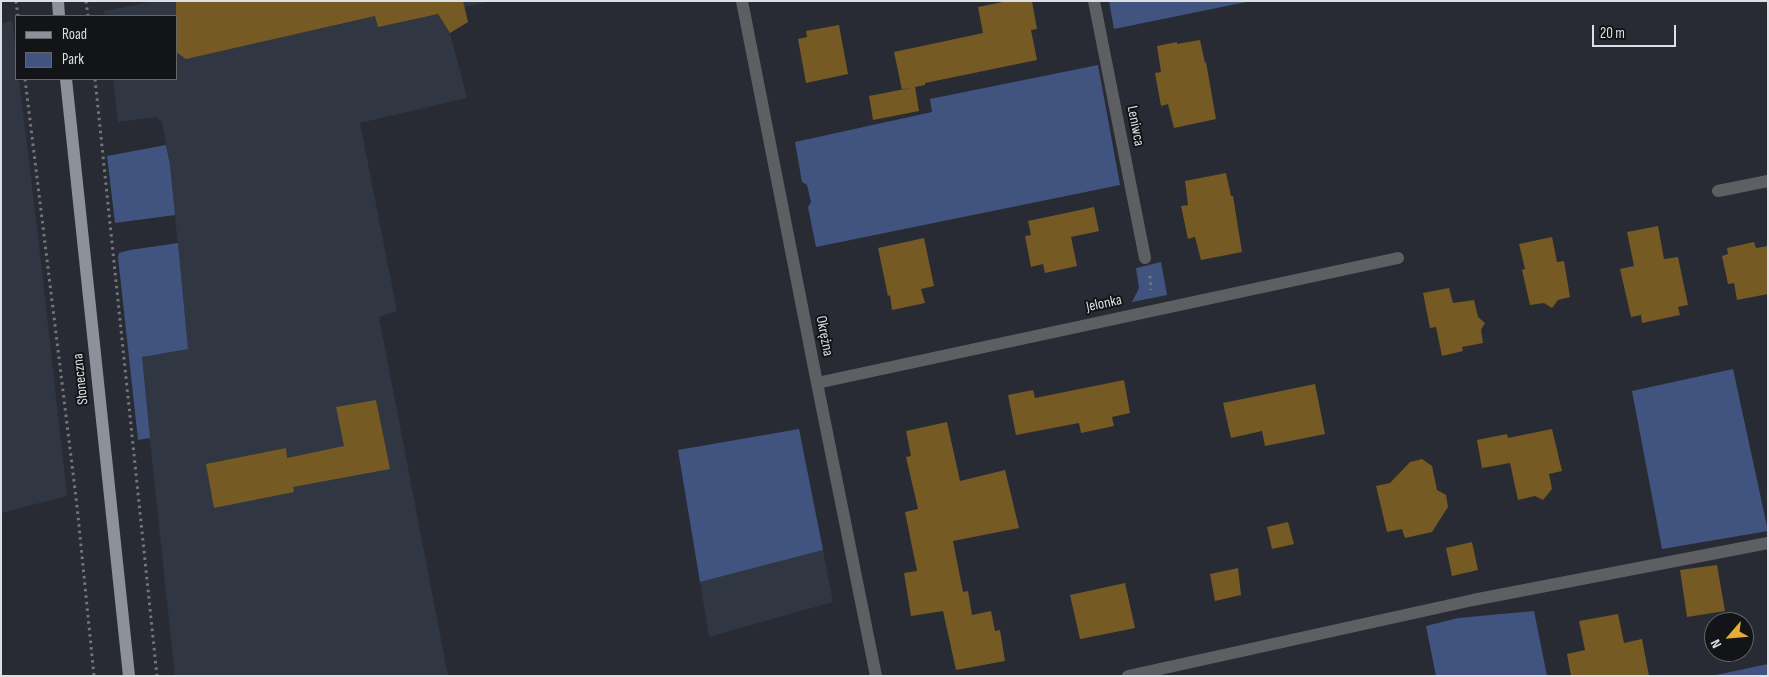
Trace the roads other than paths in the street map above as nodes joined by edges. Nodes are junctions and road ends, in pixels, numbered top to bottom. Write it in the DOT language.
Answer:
graph roads {
  1 [pos="58,1"];
  2 [pos="742,1"];
  3 [pos="1094,1"];
  4 [pos="59,15"];
  5 [pos="66,80"];
  6 [pos="1768,181"];
  7 [pos="1718,191"];
  8 [pos="1145,258"];
  9 [pos="1398,258"];
  10 [pos="817,383"];
  11 [pos="1768,543"];
  12 [pos="129,676"];
  13 [pos="876,676"];
  14 [pos="1128,676"];
  1 -- 4 [label="main road"];
  2 -- 10 [label="street, Okrężna"];
  3 -- 8 [label="street, Leniwca"];
  5 -- 12 [label="main road, Słoneczna"];
  6 -- 7 [label="street"];
  9 -- 10 [label="street, Jelonka"];
  10 -- 13 [label="street, Okrężna"];
  11 -- 14 [label="street"];
}
